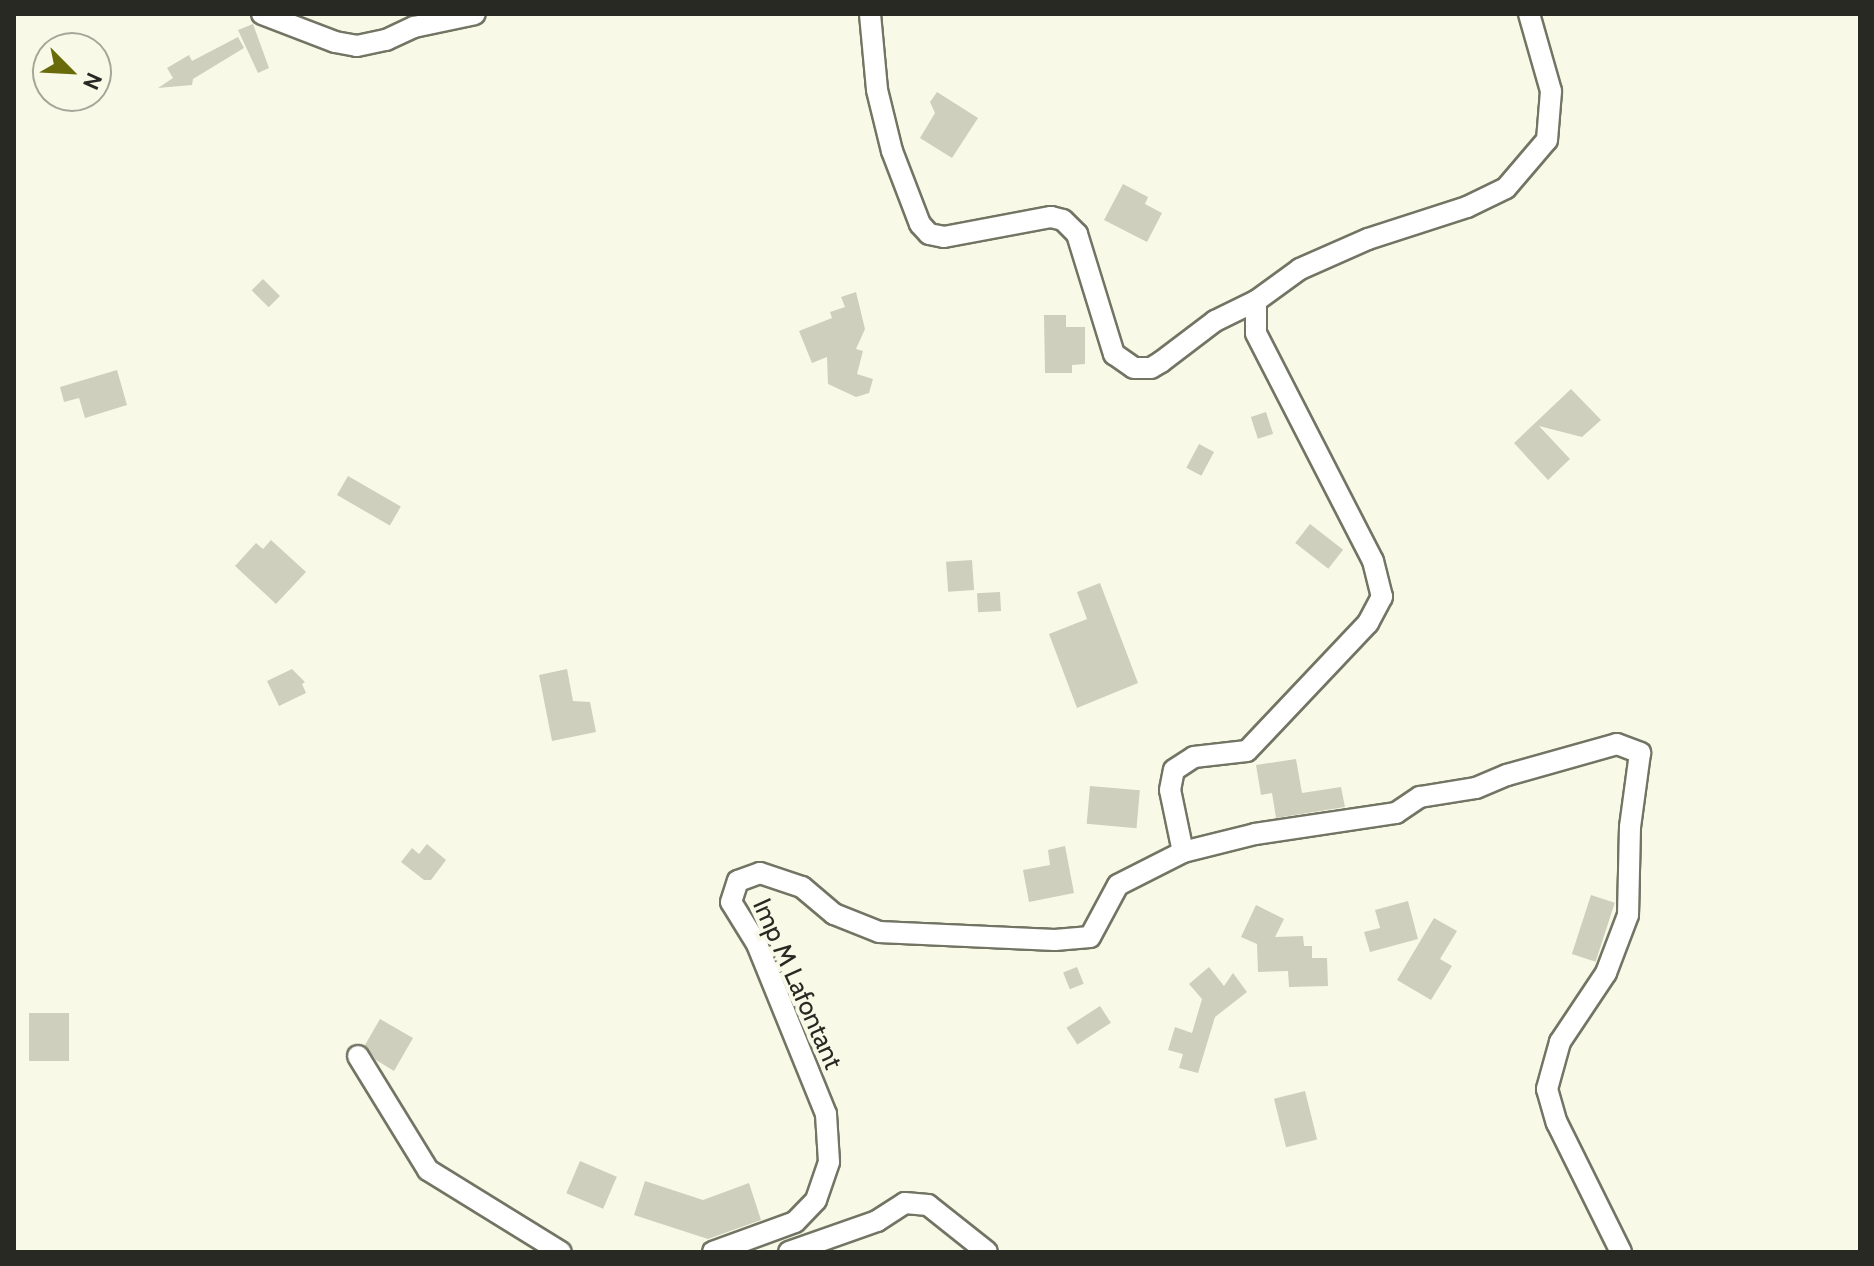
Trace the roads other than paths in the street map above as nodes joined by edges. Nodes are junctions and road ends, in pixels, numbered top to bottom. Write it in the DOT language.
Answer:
graph roads {
  1 [pos="262,14"];
  2 [pos="475,14"];
  3 [pos="870,14"];
  4 [pos="1529,14"];
  5 [pos="1256,301"];
  6 [pos="1183,852"];
  7 [pos="358,1056"];
  8 [pos="561,1252"];
  9 [pos="713,1252"];
  10 [pos="789,1252"];
  11 [pos="987,1252"];
  12 [pos="1621,1252"];
  1 -- 2 [label="street"];
  3 -- 5 [label="street"];
  4 -- 5 [label="street"];
  5 -- 6 [label="street"];
  6 -- 9 [label="street, Imp M Lafontant"];
  6 -- 12 [label="street"];
  7 -- 8 [label="street"];
  10 -- 11 [label="street"];
}
